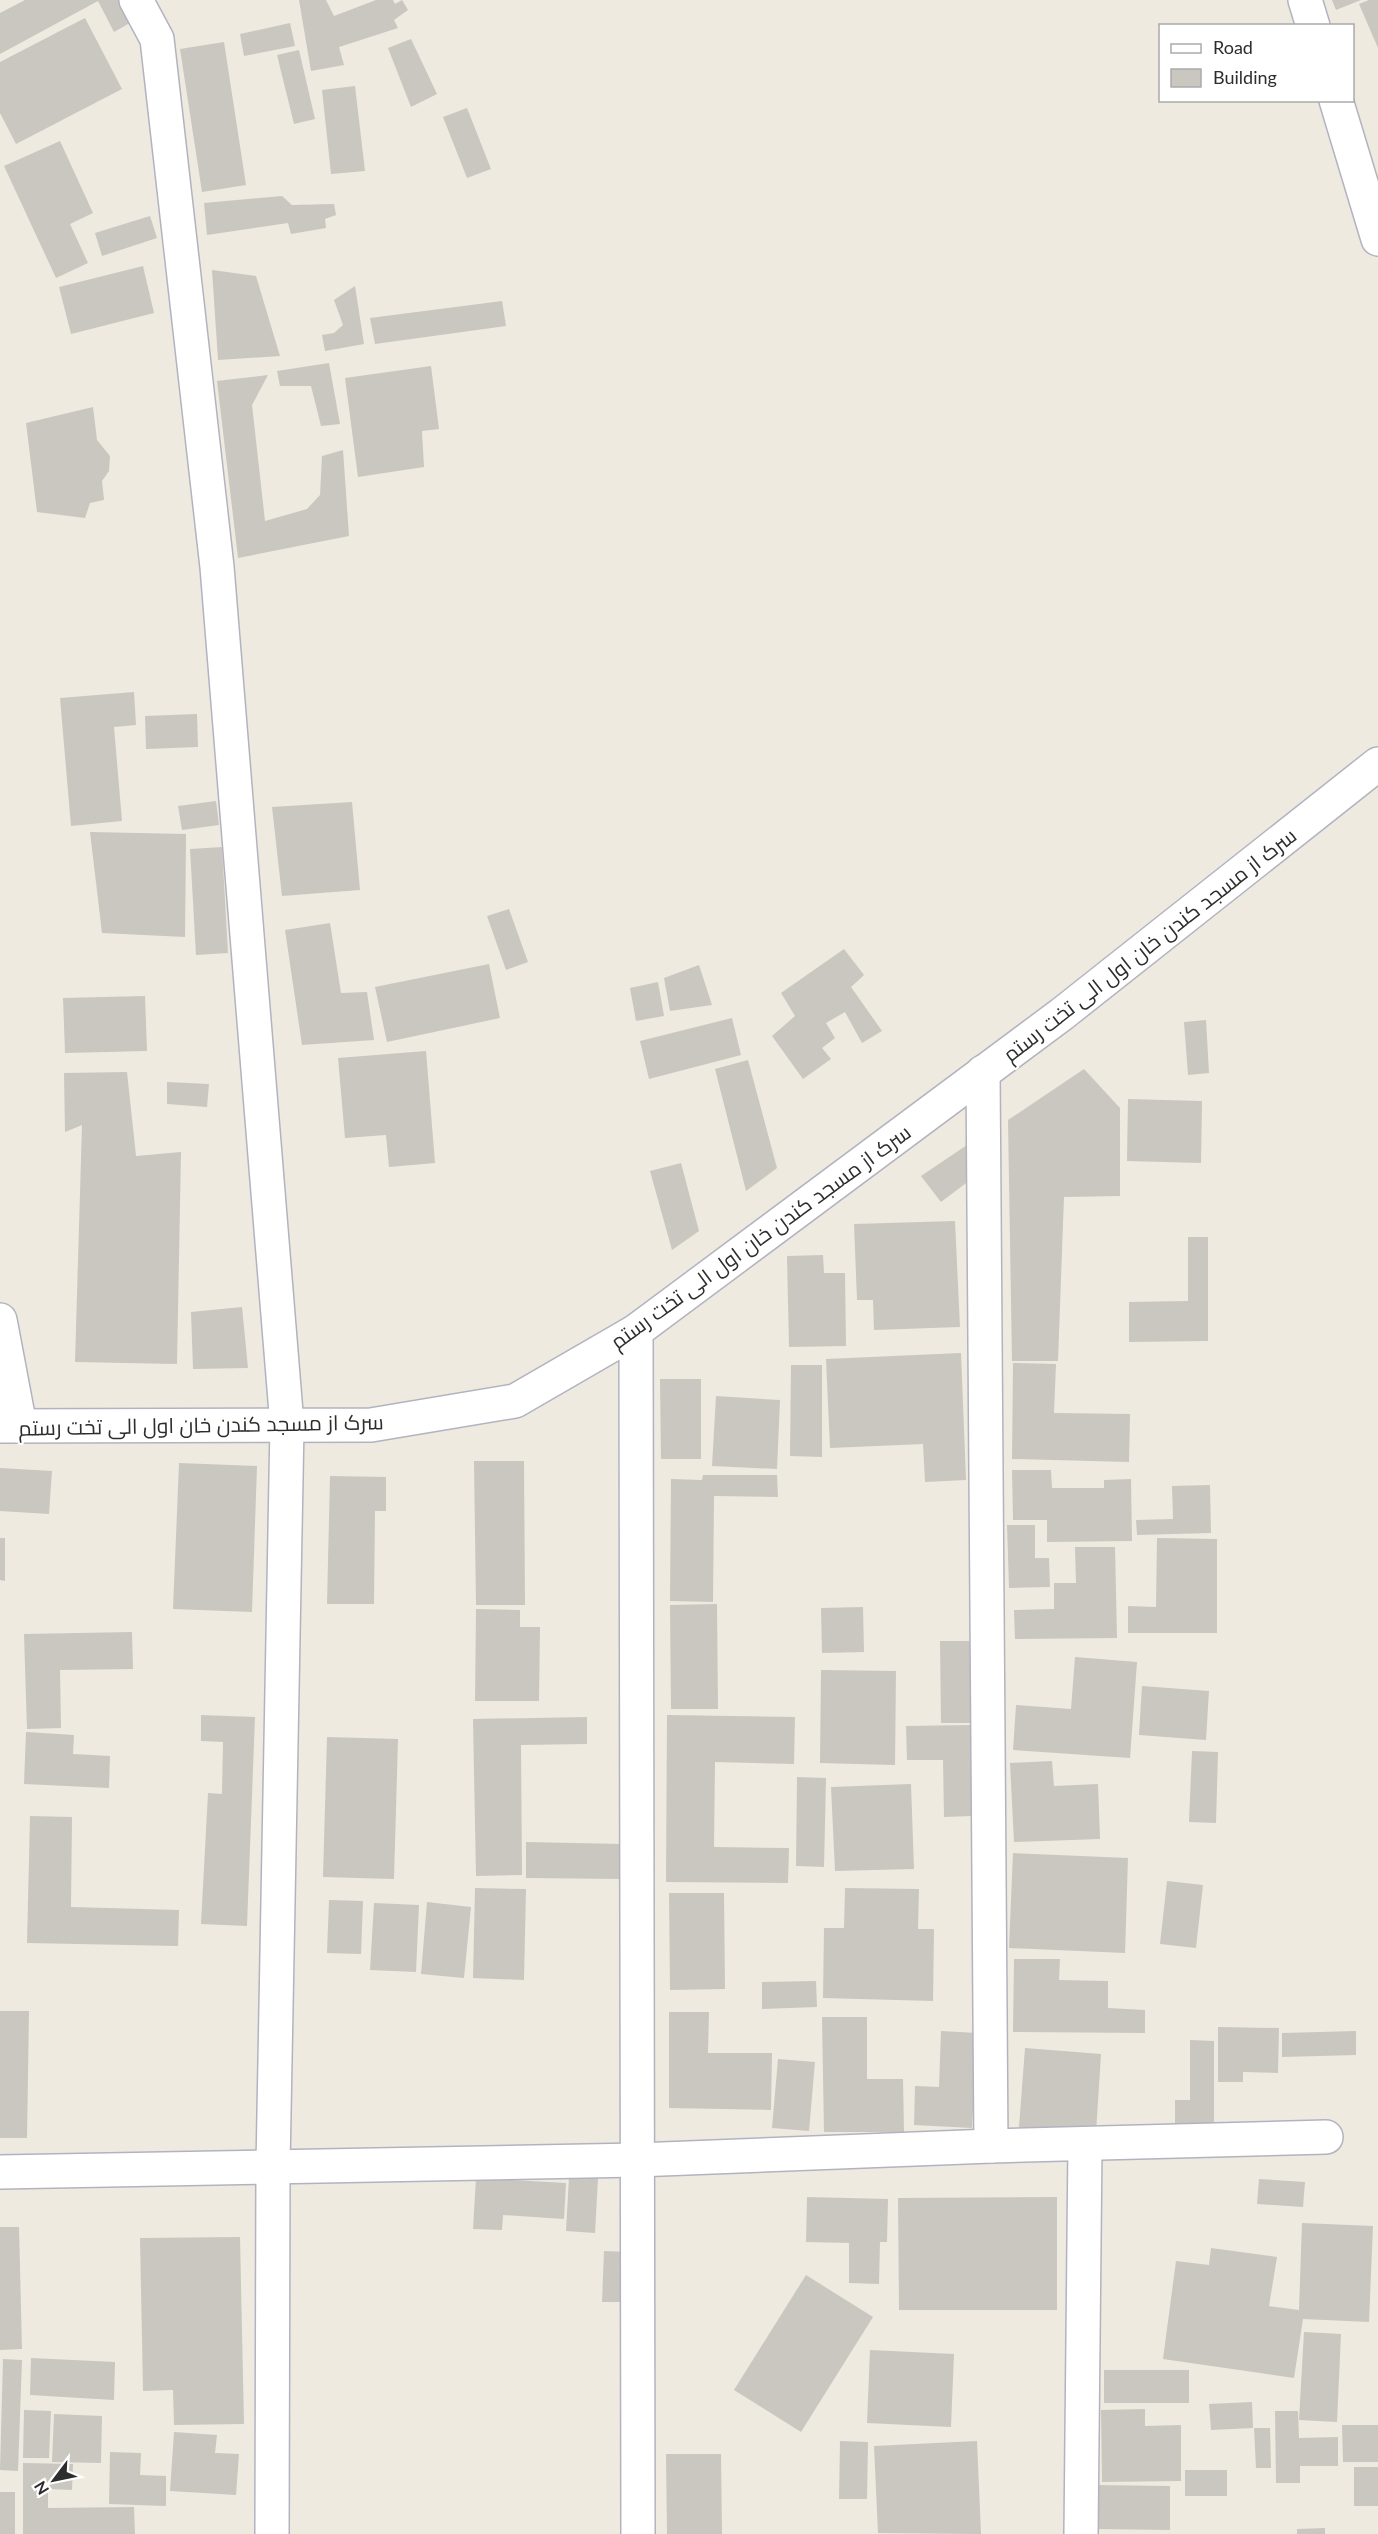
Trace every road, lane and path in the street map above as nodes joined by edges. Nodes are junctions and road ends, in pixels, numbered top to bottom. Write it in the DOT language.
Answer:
graph roads {
  1 [pos="136,0"];
  2 [pos="1305,0"];
  3 [pos="1311,24"];
  4 [pos="1337,102"];
  5 [pos="1378,239"];
  6 [pos="1378,764"];
  7 [pos="983,1072"];
  8 [pos="0,1320"];
  9 [pos="636,1331"];
  10 [pos="287,1425"];
  11 [pos="10,1426"];
  12 [pos="1326,2137"];
  13 [pos="1085,2144"];
  14 [pos="991,2146"];
  15 [pos="637,2160"];
  16 [pos="273,2166"];
  17 [pos="0,2172"];
  18 [pos="272,2534"];
  19 [pos="638,2534"];
  20 [pos="1082,2534"];
  1 -- 10 [label="street"];
  2 -- 3 [label="street"];
  4 -- 5 [label="street"];
  6 -- 7 [label="street, سرک از مسجد کندن خان اول الی تخت رستم"];
  7 -- 9 [label="street, سرک از مسجد کندن خان اول الی تخت رستم"];
  7 -- 14 [label="street"];
  8 -- 11 [label="street"];
  9 -- 10 [label="street, سرک از مسجد کندن خان اول الی تخت رستم"];
  9 -- 15 [label="street"];
  10 -- 11 [label="street, سرک از مسجد کندن خان اول الی تخت رستم"];
  10 -- 16 [label="street"];
  12 -- 13 [label="street"];
  13 -- 14 [label="street"];
  13 -- 20 [label="street"];
  14 -- 15 [label="street"];
  15 -- 16 [label="street"];
  15 -- 19 [label="street"];
  16 -- 17 [label="street"];
  16 -- 18 [label="street"];
}
